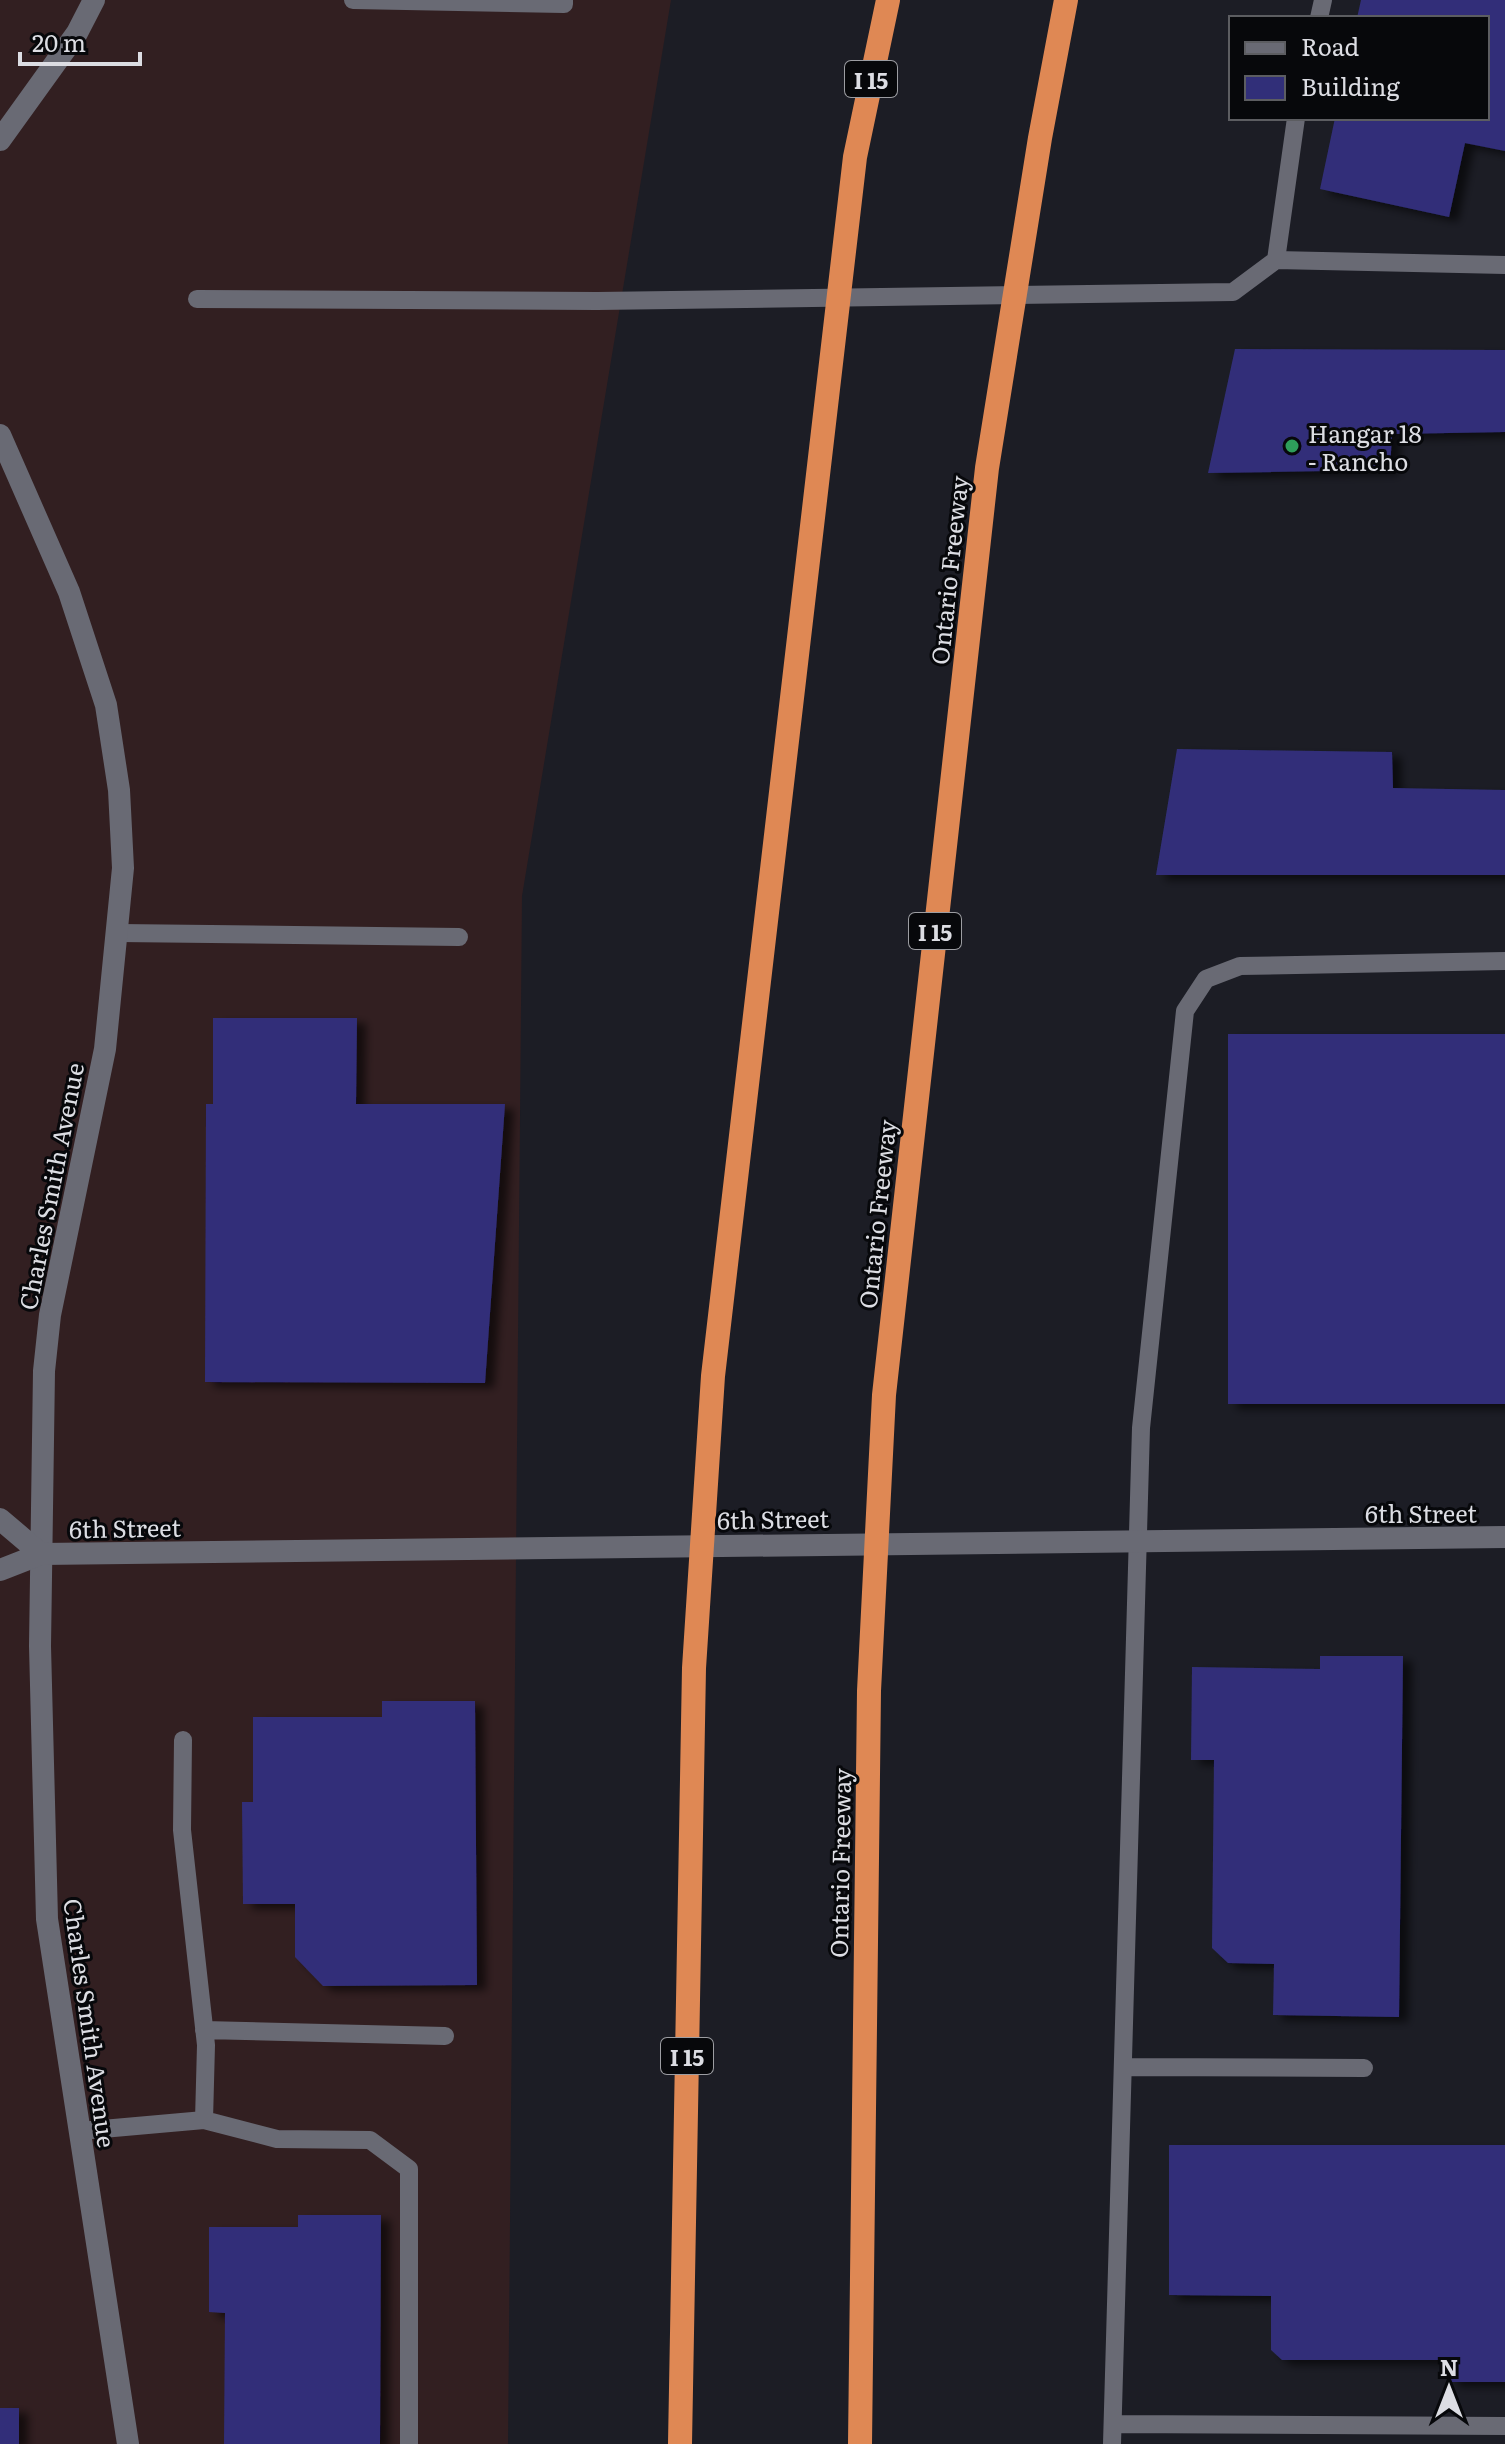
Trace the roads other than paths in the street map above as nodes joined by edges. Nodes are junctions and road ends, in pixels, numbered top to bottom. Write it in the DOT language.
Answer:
graph roads {
  1 [pos="94,0"];
  2 [pos="353,0"];
  3 [pos="564,0"];
  4 [pos="888,0"];
  5 [pos="1066,0"];
  6 [pos="1296,120"];
  7 [pos="0,140"];
  8 [pos="1276,260"];
  9 [pos="1505,265"];
  10 [pos="197,299"];
  11 [pos="0,435"];
  12 [pos="119,933"];
  13 [pos="459,937"];
  14 [pos="1505,961"];
  15 [pos="0,1519"];
  16 [pos="1505,1537"];
  17 [pos="1140,1540"];
  18 [pos="41,1554"];
  19 [pos="0,1570"];
  20 [pos="183,1740"];
  21 [pos="204,2030"];
  22 [pos="445,2036"];
  23 [pos="1124,2067"];
  24 [pos="1364,2068"];
  25 [pos="204,2120"];
  26 [pos="80,2131"];
  27 [pos="1113,2424"];
  28 [pos="1505,2426"];
  29 [pos="128,2444"];
  30 [pos="409,2444"];
  31 [pos="680,2444"];
  32 [pos="860,2444"];
  33 [pos="1112,2444"];
  1 -- 7 [label="street"];
  2 -- 3 [label="lane"];
  4 -- 31 [label="highway, I 15"];
  5 -- 32 [label="highway, Ontario Freeway / I 15"];
  6 -- 8 [label="lane"];
  8 -- 9 [label="lane"];
  8 -- 10 [label="lane"];
  11 -- 12 [label="street, Charles Smith Avenue"];
  12 -- 13 [label="lane"];
  12 -- 18 [label="street, Charles Smith Avenue"];
  14 -- 17 [label="lane"];
  15 -- 18 [label="street, 6th Street"];
  16 -- 17 [label="street, 6th Street"];
  17 -- 18 [label="street, 6th Street"];
  17 -- 23 [label="lane"];
  18 -- 19 [label="street, 6th Street"];
  18 -- 26 [label="street, Charles Smith Avenue"];
  20 -- 21 [label="lane"];
  21 -- 22 [label="lane"];
  21 -- 25 [label="lane"];
  23 -- 24 [label="lane"];
  23 -- 27 [label="lane"];
  25 -- 26 [label="lane"];
  25 -- 30 [label="lane"];
  26 -- 29 [label="street, Charles Smith Avenue"];
  27 -- 28 [label="lane"];
  27 -- 33 [label="lane"];
}
